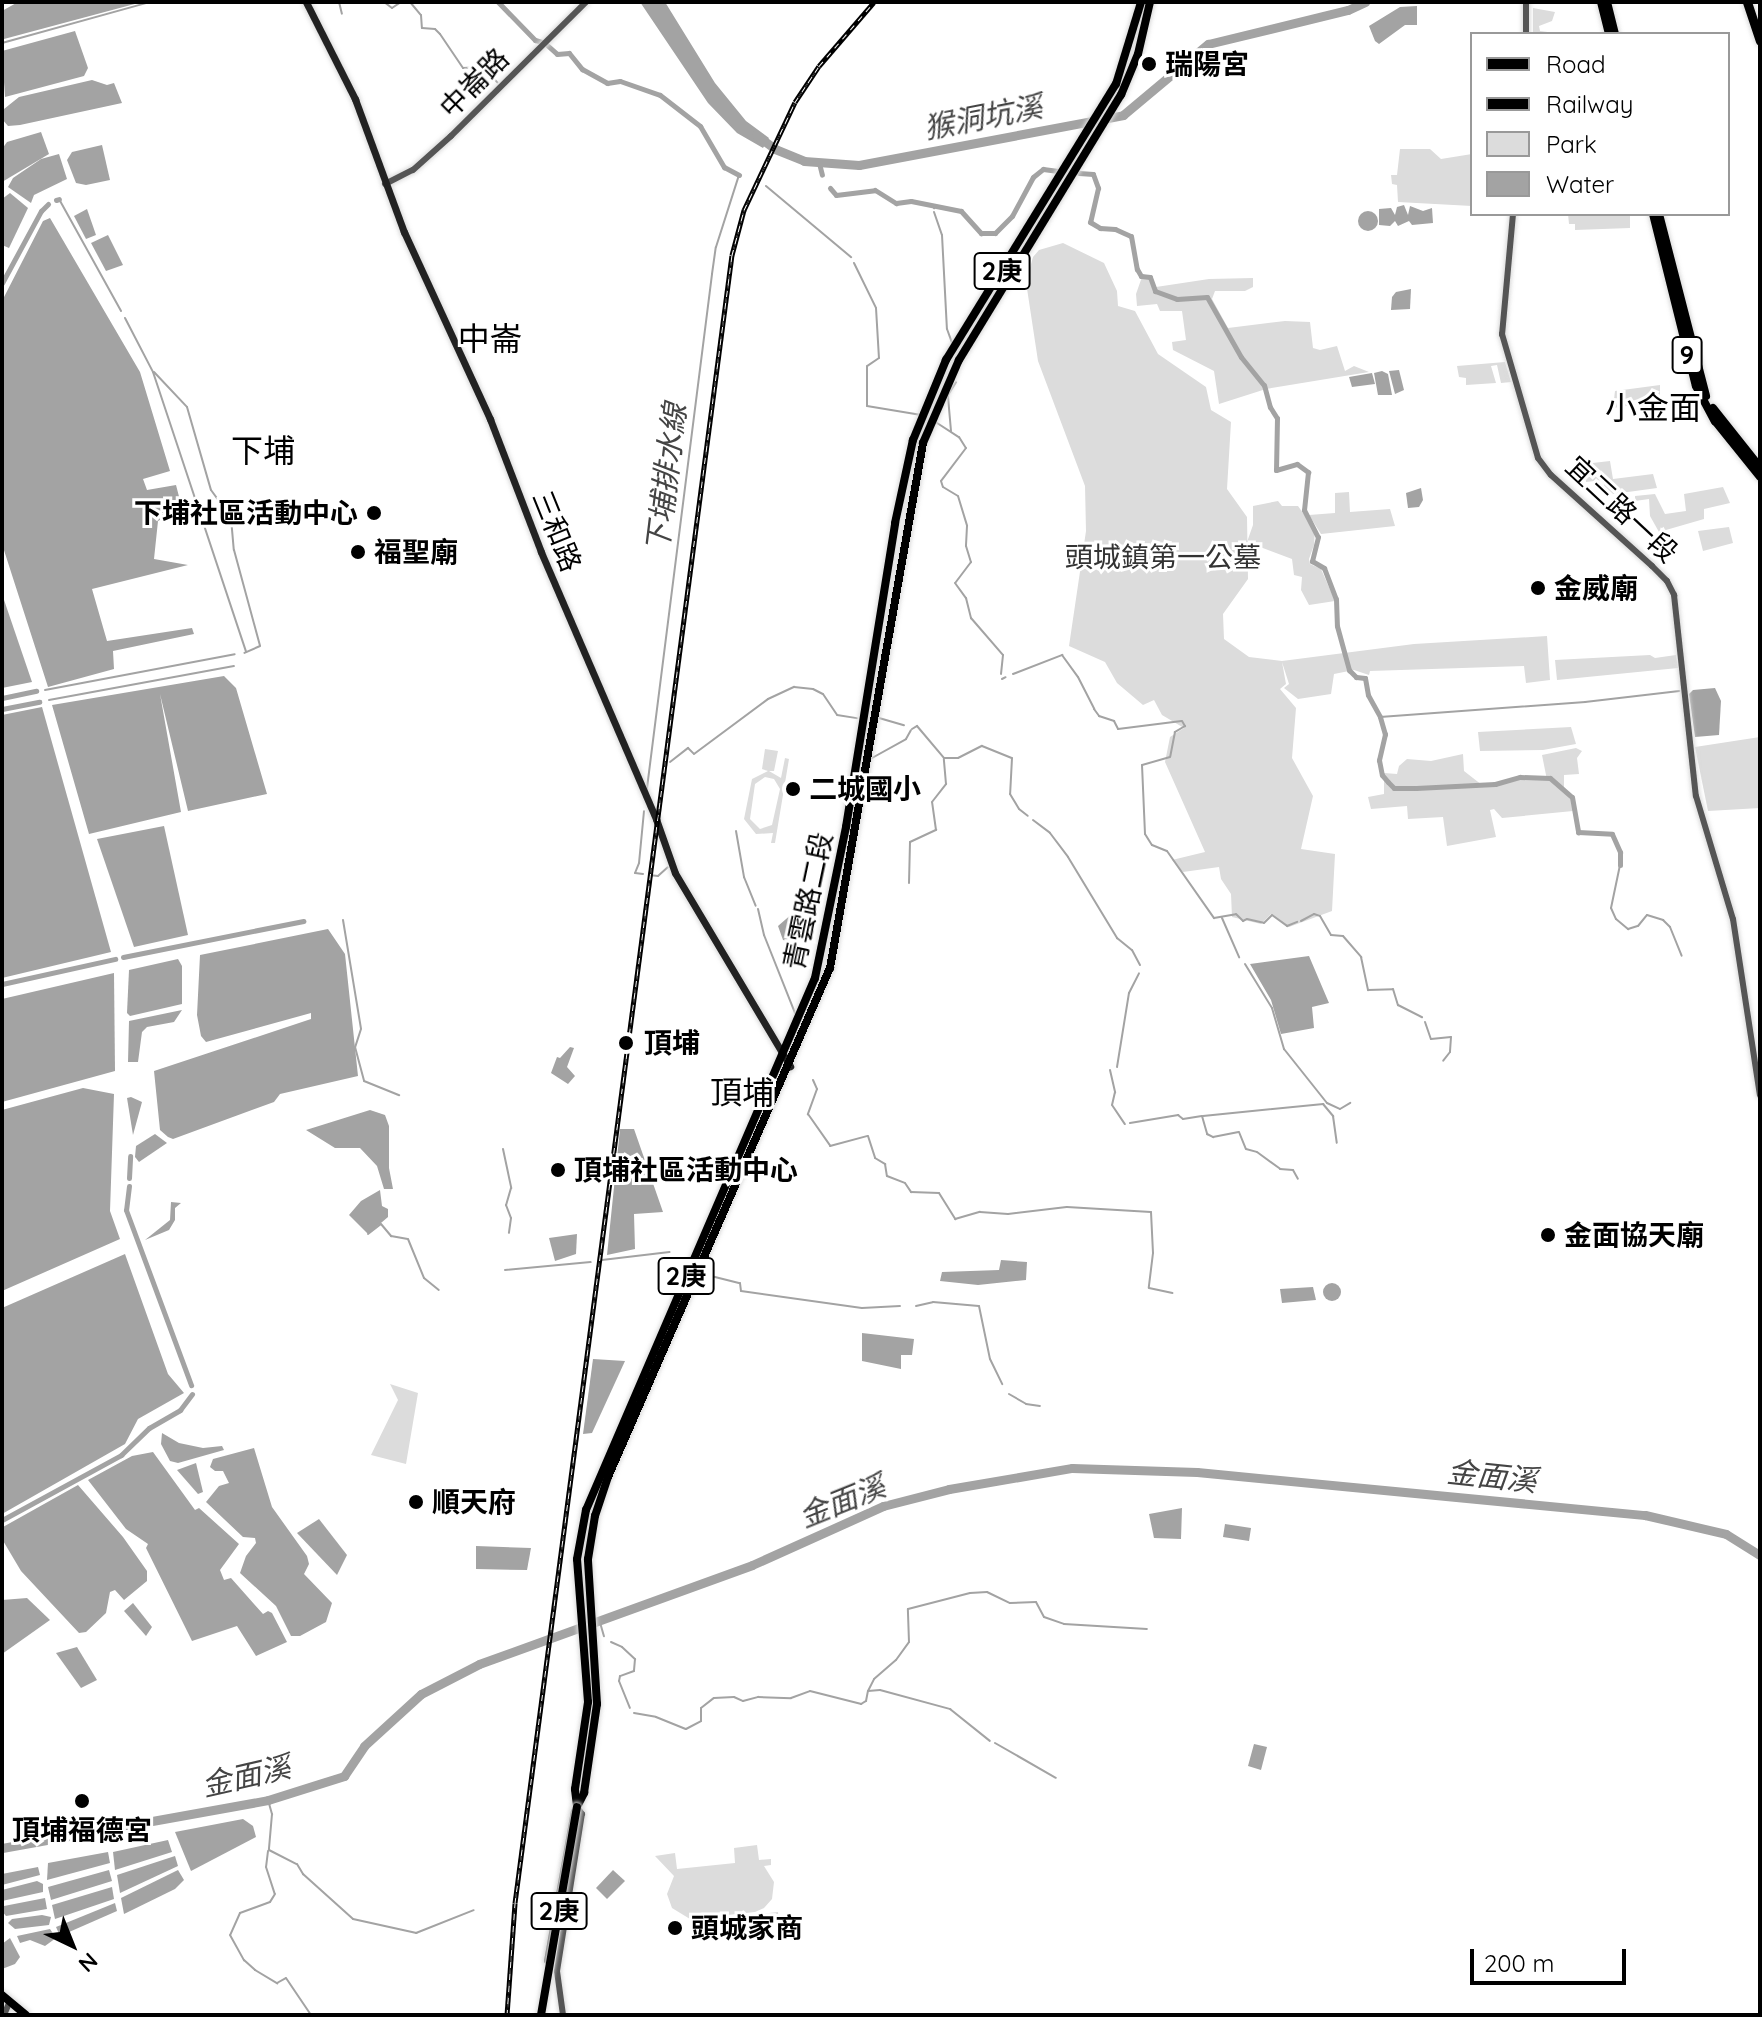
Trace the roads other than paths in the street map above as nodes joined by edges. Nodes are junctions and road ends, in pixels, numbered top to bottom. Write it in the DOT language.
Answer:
graph roads {
  1 [pos="306,2"];
  2 [pos="586,2"];
  3 [pos="1141,2"];
  4 [pos="1150,2"];
  5 [pos="1526,2"];
  6 [pos="1604,2"];
  7 [pos="1747,2"];
  8 [pos="1526,32"];
  9 [pos="1612,32"];
  10 [pos="1760,41"];
  11 [pos="385,184"];
  12 [pos="1513,216"];
  13 [pos="1654,216"];
  14 [pos="1660,216"];
  15 [pos="1760,467"];
  16 [pos="1760,477"];
  17 [pos="847,827"];
  18 [pos="783,1054"];
  19 [pos="790,1066"];
  20 [pos="1760,1095"];
  21 [pos="587,1610"];
  22 [pos="577,1807"];
  23 [pos="4,1997"];
  24 [pos="4,2015"];
  25 [pos="26,2015"];
  26 [pos="541,2015"];
  27 [pos="563,2015"];
  1 -- 11 [label="main road, 三和路"];
  2 -- 11 [label="street, 中崙路"];
  3 -- 17 [label="main road, 青雲路二段 / 2庚"];
  4 -- 17 [label="main road, 青雲路二段 / 2庚"];
  5 -- 8 [label="street"];
  6 -- 9 [label="main road"];
  7 -- 10 [label="highway"];
  11 -- 18 [label="main road, 三和路"];
  12 -- 20 [label="street, 宜三路一段"];
  13 -- 16 [label="main road, 9"];
  14 -- 15 [label="main road, 9"];
  17 -- 18 [label="main road, 青雲路二段 / 2庚"];
  17 -- 19 [label="main road, 青雲路二段 / 2庚"];
  18 -- 19 [label="main road, 三和路"];
  18 -- 21 [label="main road, 青雲路二段 / 2庚"];
  19 -- 21 [label="main road, 青雲路二段 / 2庚"];
  21 -- 22 [label="main road, 2庚"];
  21 -- 22 [label="main road, 2庚"];
  22 -- 26 [label="main road, 2庚, bridge"];
  22 -- 27 [label="street"];
  23 -- 24 [label="street"];
  23 -- 25 [label="main road"];
}
